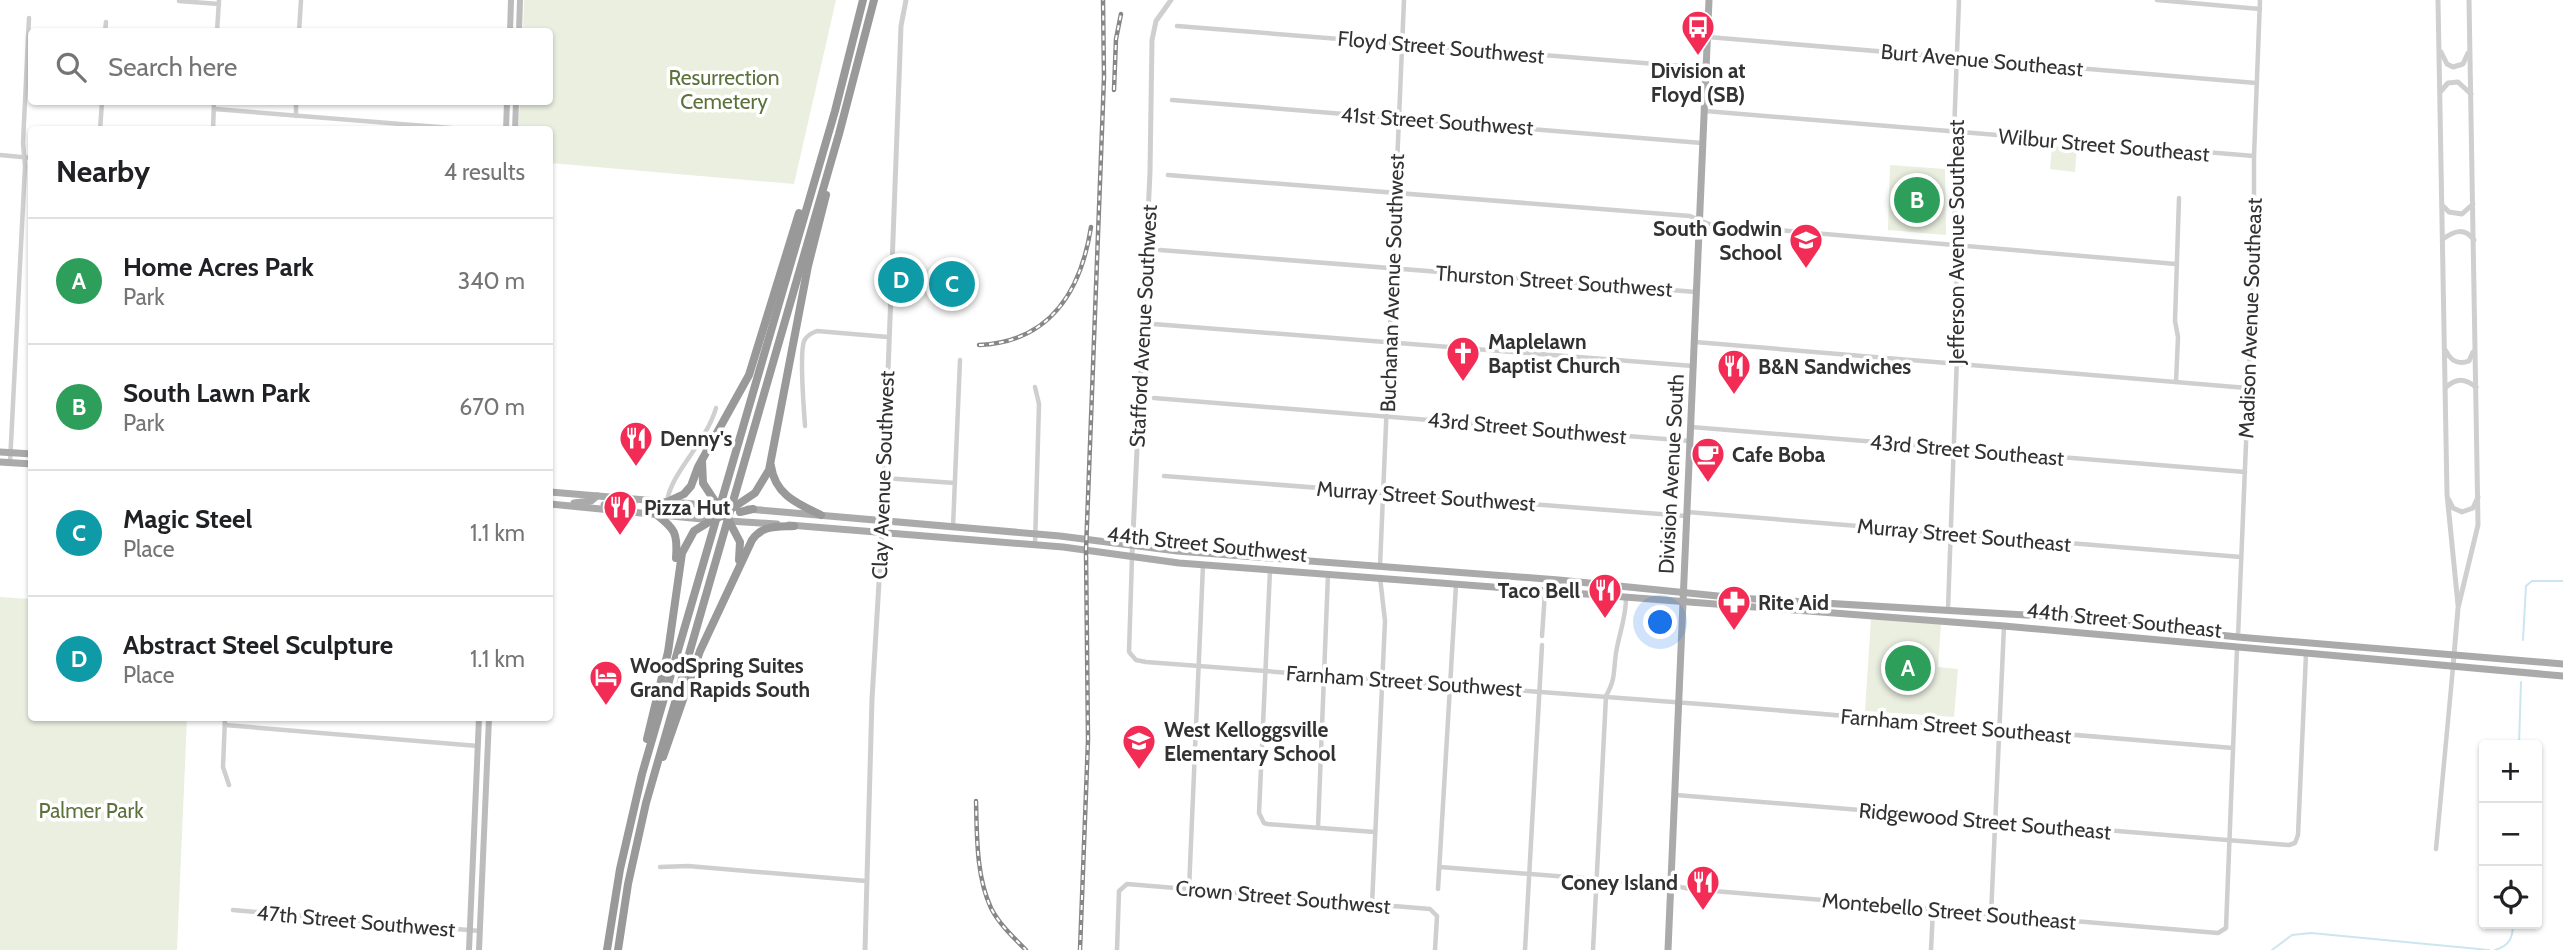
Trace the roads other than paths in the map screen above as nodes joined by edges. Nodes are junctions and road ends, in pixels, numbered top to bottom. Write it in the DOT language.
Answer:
graph roads {
  1 [pos="301,0"];
  2 [pos="511,0"];
  3 [pos="520,0"];
  4 [pos="863,0"];
  5 [pos="874,0"];
  6 [pos="906,0"];
  7 [pos="1171,0"];
  8 [pos="1404,0"];
  9 [pos="1709,0"];
  10 [pos="1959,0"];
  11 [pos="2158,0"];
  12 [pos="2260,0"];
  13 [pos="2438,0"];
  14 [pos="2469,0"];
  15 [pos="179,1"];
  16 [pos="219,2"];
  17 [pos="2260,9"];
  18 [pos="29,18"];
  19 [pos="106,22"];
  20 [pos="1177,26"];
  21 [pos="29,28"];
  22 [pos="105,28"];
  23 [pos="217,28"];
  24 [pos="299,28"];
  25 [pos="510,28"];
  26 [pos="519,28"];
  27 [pos="1707,37"];
  28 [pos="1402,44"];
  29 [pos="2470,45"];
  30 [pos="28,46"];
  31 [pos="2439,46"];
  32 [pos="1957,58"];
  33 [pos="1706,68"];
  34 [pos="2256,83"];
  35 [pos="2471,94"];
  36 [pos="2440,96"];
  37 [pos="1172,100"];
  38 [pos="102,105"];
  39 [pos="214,105"];
  40 [pos="296,105"];
  41 [pos="507,105"];
  42 [pos="516,105"];
  43 [pos="214,109"];
  44 [pos="1704,111"];
  45 [pos="296,116"];
  46 [pos="1399,118"];
  47 [pos="100,126"];
  48 [pos="213,126"];
  49 [pos="425,126"];
  50 [pos="506,126"];
  51 [pos="515,126"];
  52 [pos="1954,133"];
  53 [pos="839,134"];
  54 [pos="1702,143"];
  55 [pos="0,155"];
  56 [pos="2253,156"];
  57 [pos="24,157"];
  58 [pos="28,158"];
  59 [pos="817,170"];
  60 [pos="1168,175"];
  61 [pos="1396,193"];
  62 [pos="2179,198"];
  63 [pos="2474,203"];
  64 [pos="2442,205"];
  65 [pos="1699,221"];
  66 [pos="2443,239"];
  67 [pos="2474,240"];
  68 [pos="1955,245"];
  69 [pos="1160,250"];
  70 [pos="2176,264"];
  71 [pos="1393,268"];
  72 [pos="1696,292"];
  73 [pos="1153,324"];
  74 [pos="888,337"];
  75 [pos="1389,342"];
  76 [pos="1694,342"];
  77 [pos="2476,342"];
  78 [pos="2444,348"];
  79 [pos="960,360"];
  80 [pos="1957,363"];
  81 [pos="1693,366"];
  82 [pos="2176,382"];
  83 [pos="1035,387"];
  84 [pos="2476,387"];
  85 [pos="2247,388"];
  86 [pos="2445,388"];
  87 [pos="1154,398"];
  88 [pos="716,408"];
  89 [pos="1387,418"];
  90 [pos="806,426"];
  91 [pos="1690,427"];
  92 [pos="1690,442"];
  93 [pos="1954,450"];
  94 [pos="773,451"];
  95 [pos="0,452"];
  96 [pos="11,453"];
  97 [pos="28,454"];
  98 [pos="702,460"];
  99 [pos="0,462"];
  100 [pos="10,463"];
  101 [pos="28,464"];
  102 [pos="2245,472"];
  103 [pos="1164,476"];
  104 [pos="884,478"];
  105 [pos="955,483"];
  106 [pos="553,492"];
  107 [pos="1383,492"];
  108 [pos="2447,494"];
  109 [pos="2479,495"];
  110 [pos="597,496"];
  111 [pos="640,499"];
  112 [pos="668,501"];
  113 [pos="553,504"];
  114 [pos="567,506"];
  115 [pos="596,508"];
  116 [pos="753,509"];
  117 [pos="728,512"];
  118 [pos="656,514"];
  119 [pos="1687,514"];
  120 [pos="821,516"];
  121 [pos="707,521"];
  122 [pos="883,521"];
  123 [pos="794,526"];
  124 [pos="953,527"];
  125 [pos="882,532"];
  126 [pos="1035,533"];
  127 [pos="1950,534"];
  128 [pos="1035,545"];
  129 [pos="1132,545"];
  130 [pos="1132,556"];
  131 [pos="2241,558"];
  132 [pos="1320,562"];
  133 [pos="1203,565"];
  134 [pos="1380,566"];
  135 [pos="1270,569"];
  136 [pos="1294,571"];
  137 [pos="1328,573"];
  138 [pos="1501,575"];
  139 [pos="2467,576"];
  140 [pos="1380,577"];
  141 [pos="1524,577"];
  142 [pos="1559,580"];
  143 [pos="732,581"];
  144 [pos="2455,581"];
  145 [pos="1457,584"];
  146 [pos="1486,586"];
  147 [pos="675,588"];
  148 [pos="1515,588"];
  149 [pos="1545,591"];
  150 [pos="1683,592"];
  151 [pos="1626,597"];
  152 [pos="1682,601"];
  153 [pos="2458,608"];
  154 [pos="1948,610"];
  155 [pos="1993,613"];
  156 [pos="2017,615"];
  157 [pos="1982,624"];
  158 [pos="2004,625"];
  159 [pos="1542,636"];
  160 [pos="2238,637"];
  161 [pos="2321,644"];
  162 [pos="1542,645"];
  163 [pos="2223,647"];
  164 [pos="2237,648"];
  165 [pos="2365,648"];
  166 [pos="2306,654"];
  167 [pos="2454,655"];
  168 [pos="1131,656"];
  169 [pos="2353,658"];
  170 [pos="2526,661"];
  171 [pos="2551,663"];
  172 [pos="2563,664"];
  173 [pos="1198,666"];
  174 [pos="2453,667"];
  175 [pos="1265,671"];
  176 [pos="2513,672"];
  177 [pos="2539,674"];
  178 [pos="1323,675"];
  179 [pos="2563,676"];
  180 [pos="1381,680"];
  181 [pos="1450,685"];
  182 [pos="1539,691"];
  183 [pos="1606,696"];
  184 [pos="1679,702"];
  185 [pos="225,721"];
  186 [pos="480,721"];
  187 [pos="489,721"];
  188 [pos="225,725"];
  189 [pos="1999,730"];
  190 [pos="479,746"];
  191 [pos="2233,748"];
  192 [pos="229,785"];
  193 [pos="1675,795"];
  194 [pos="646,803"];
  195 [pos="475,813"];
  196 [pos="1995,821"];
  197 [pos="1318,828"];
  198 [pos="1375,832"];
  199 [pos="627,834"];
  200 [pos="484,835"];
  201 [pos="2230,840"];
  202 [pos="2436,849"];
  203 [pos="660,867"];
  204 [pos="1440,867"];
  205 [pos="1528,873"];
  206 [pos="1597,880"];
  207 [pos="866,881"];
  208 [pos="1671,885"];
  209 [pos="1189,889"];
  210 [pos="1438,889"];
  211 [pos="1372,905"];
  212 [pos="1933,909"];
  213 [pos="233,910"];
  214 [pos="1991,915"];
  215 [pos="470,930"];
  216 [pos="480,931"];
  217 [pos="469,950"];
  218 [pos="479,950"];
  219 [pos="607,950"];
  220 [pos="618,950"];
  221 [pos="865,950"];
  222 [pos="1117,950"];
  223 [pos="1435,950"];
  224 [pos="1525,950"];
  225 [pos="1593,950"];
  226 [pos="1668,950"];
  227 [pos="1931,950"];
  1 -- 24 [label="street"];
  2 -- 25 [label="main road"];
  3 -- 26 [label="main road"];
  4 -- 59 [label="highway"];
  5 -- 53 [label="highway"];
  6 -- 74 [label="street, Clay Avenue Southwest"];
  7 -- 129 [label="street, Stafford Avenue Southwest"];
  8 -- 28 [label="street, Buchanan Avenue Southwest"];
  9 -- 27 [label="main road, Division Avenue South"];
  10 -- 32 [label="street, Jefferson Avenue Southeast"];
  11 -- 17 [label="street"];
  12 -- 17 [label="street, Madison Avenue Southeast"];
  13 -- 31 [label="street"];
  14 -- 29 [label="street"];
  15 -- 16 [label="street"];
  16 -- 23 [label="street"];
  17 -- 34 [label="street, Madison Avenue Southeast"];
  18 -- 21 [label="street"];
  19 -- 22 [label="street"];
  20 -- 28 [label="street, Floyd Street Southwest"];
  27 -- 32 [label="street, Burt Avenue Southeast"];
  27 -- 33 [label="main road, Division Avenue South"];
  28 -- 33 [label="street, Floyd Street Southwest"];
  28 -- 46 [label="street, Buchanan Avenue Southwest"];
  29 -- 31 [label="street"];
  29 -- 35 [label="street"];
  30 -- 57 [label="street"];
  31 -- 36 [label="street"];
  32 -- 34 [label="street, Burt Avenue Southeast"];
  32 -- 52 [label="street, Jefferson Avenue Southeast"];
  33 -- 44 [label="main road, Division Avenue South"];
  34 -- 56 [label="street, Madison Avenue Southeast"];
  35 -- 36 [label="street"];
  35 -- 63 [label="street"];
  36 -- 64 [label="street"];
  37 -- 46 [label="street, 41st Street Southwest"];
  38 -- 47 [label="street"];
  39 -- 43 [label="street"];
  40 -- 45 [label="street"];
  41 -- 50 [label="main road"];
  42 -- 51 [label="main road"];
  43 -- 45 [label="street"];
  43 -- 48 [label="street"];
  44 -- 52 [label="street, Wilbur Street Southeast"];
  44 -- 54 [label="main road, Division Avenue South"];
  45 -- 49 [label="street"];
  46 -- 54 [label="street, 41st Street Southwest"];
  46 -- 61 [label="street, Buchanan Avenue Southwest"];
  52 -- 56 [label="street, Wilbur Street Southeast"];
  52 -- 68 [label="street, Jefferson Avenue Southeast"];
  53 -- 94 [label="highway"];
  53 -- 194 [label="highway"];
  54 -- 65 [label="main road, Division Avenue South"];
  55 -- 57 [label="street"];
  56 -- 85 [label="street, Madison Avenue Southeast"];
  57 -- 58 [label="street"];
  57 -- 96 [label="street"];
  59 -- 98 [label="highway"];
  59 -- 199 [label="highway"];
  60 -- 61 [label="street"];
  61 -- 65 [label="street"];
  61 -- 71 [label="street, Buchanan Avenue Southwest"];
  62 -- 70 [label="street"];
  63 -- 64 [label="street"];
  63 -- 67 [label="street"];
  64 -- 66 [label="street"];
  65 -- 68 [label="street"];
  65 -- 72 [label="main road, Division Avenue South"];
  66 -- 67 [label="street"];
  66 -- 78 [label="street"];
  67 -- 77 [label="street"];
  68 -- 70 [label="street"];
  68 -- 80 [label="street, Jefferson Avenue Southeast"];
  69 -- 71 [label="street, Thurston Street Southwest"];
  70 -- 82 [label="street"];
  71 -- 72 [label="street, Thurston Street Southwest"];
  71 -- 75 [label="street, Buchanan Avenue Southwest"];
  72 -- 76 [label="main road, Division Avenue South"];
  73 -- 75 [label="street"];
  74 -- 90 [label="street"];
  74 -- 104 [label="street, Clay Avenue Southwest"];
  75 -- 81 [label="street"];
  75 -- 89 [label="street, Buchanan Avenue Southwest"];
  76 -- 80 [label="street"];
  76 -- 81 [label="main road, Division Avenue South"];
  77 -- 78 [label="street"];
  77 -- 84 [label="street"];
  78 -- 86 [label="street"];
  79 -- 105 [label="street"];
  80 -- 82 [label="street"];
  80 -- 93 [label="street, Jefferson Avenue Southeast"];
  81 -- 91 [label="main road, Division Avenue South"];
  82 -- 85 [label="street"];
  83 -- 126 [label="street"];
  84 -- 86 [label="street"];
  84 -- 109 [label="street"];
  85 -- 102 [label="street, Madison Avenue Southeast"];
  86 -- 108 [label="street"];
  87 -- 89 [label="street, 43rd Street Southwest"];
  88 -- 112 [label="street"];
  89 -- 92 [label="street, 43rd Street Southwest"];
  89 -- 107 [label="street, Buchanan Avenue Southwest"];
  91 -- 92 [label="main road, Division Avenue South"];
  91 -- 93 [label="street, 43rd Street Southeast"];
  92 -- 119 [label="main road, Division Avenue South"];
  93 -- 102 [label="street, 43rd Street Southeast"];
  93 -- 127 [label="street, Jefferson Avenue Southeast"];
  94 -- 117 [label="highway"];
  94 -- 120 [label="highway"];
  95 -- 96 [label="main road"];
  96 -- 97 [label="main road"];
  96 -- 100 [label="street"];
  98 -- 112 [label="highway"];
  98 -- 117 [label="highway"];
  99 -- 100 [label="main road"];
  100 -- 101 [label="main road"];
  102 -- 131 [label="street, Madison Avenue Southeast"];
  103 -- 107 [label="street, Murray Street Southwest"];
  104 -- 105 [label="street"];
  104 -- 122 [label="street, Clay Avenue Southwest"];
  105 -- 124 [label="street"];
  106 -- 110 [label="main road, 44th Street Southwest"];
  107 -- 119 [label="street, Murray Street Southwest"];
  107 -- 134 [label="street, Buchanan Avenue Southwest"];
  108 -- 109 [label="street"];
  108 -- 144 [label="street"];
  109 -- 139 [label="street"];
  110 -- 111 [label="main road, 44th Street Southwest"];
  110 -- 114 [label="main road"];
  111 -- 112 [label="main road, 44th Street Southwest"];
  111 -- 115 [label="main road"];
  112 -- 117 [label="main road, 44th Street Southwest"];
  113 -- 114 [label="main road"];
  114 -- 115 [label="main road"];
  115 -- 118 [label="main road"];
  116 -- 117 [label="highway"];
  116 -- 120 [label="main road, 44th Street Southwest"];
  117 -- 121 [label="highway, bridge"];
  117 -- 123 [label="main road, 44th Street Southwest"];
  117 -- 143 [label="highway"];
  118 -- 121 [label="main road"];
  118 -- 147 [label="highway"];
  119 -- 127 [label="street, Murray Street Southeast"];
  119 -- 150 [label="main road, Division Avenue South"];
  120 -- 122 [label="main road, 44th Street Southwest"];
  121 -- 147 [label="highway"];
  122 -- 124 [label="main road, 44th Street Southwest"];
  122 -- 125 [label="street, Clay Avenue Southwest"];
  123 -- 125 [label="main road, 44th Street Southwest"];
  123 -- 143 [label="highway"];
  124 -- 126 [label="main road, 44th Street Southwest"];
  125 -- 128 [label="main road, 44th Street Southwest"];
  125 -- 207 [label="street, Clay Avenue Southwest"];
  126 -- 128 [label="street"];
  126 -- 129 [label="main road, 44th Street Southwest"];
  127 -- 131 [label="street, Murray Street Southeast"];
  127 -- 154 [label="street, Jefferson Avenue Southeast"];
  128 -- 130 [label="main road, 44th Street Southwest"];
  129 -- 130 [label="street, Stafford Avenue Southwest"];
  129 -- 132 [label="main road, 44th Street Southwest"];
  130 -- 133 [label="main road, 44th Street Southwest"];
  130 -- 168 [label="street, Stafford Avenue Southwest"];
  131 -- 160 [label="street, Madison Avenue Southeast"];
  132 -- 134 [label="main road, 44th Street Southwest"];
  132 -- 136 [label="main road"];
  133 -- 135 [label="main road, 44th Street Southwest"];
  133 -- 173 [label="street"];
  134 -- 138 [label="main road, 44th Street Southwest"];
  135 -- 136 [label="main road, 44th Street Southwest"];
  135 -- 175 [label="street"];
  136 -- 137 [label="main road, 44th Street Southwest"];
  137 -- 140 [label="main road, 44th Street Southwest"];
  137 -- 178 [label="street"];
  138 -- 141 [label="main road, 44th Street Southwest"];
  138 -- 146 [label="main road"];
  139 -- 144 [label="street"];
  139 -- 153 [label="street"];
  140 -- 145 [label="main road, 44th Street Southwest"];
  140 -- 180 [label="street"];
  141 -- 142 [label="main road, 44th Street Southwest"];
  141 -- 148 [label="main road"];
  142 -- 149 [label="main road"];
  142 -- 150 [label="main road, 44th Street Southwest"];
  143 -- 194 [label="highway"];
  144 -- 153 [label="street"];
  145 -- 146 [label="main road, 44th Street Southwest"];
  145 -- 181 [label="street"];
  146 -- 148 [label="main road, 44th Street Southwest"];
  147 -- 199 [label="highway"];
  148 -- 149 [label="main road, 44th Street Southwest"];
  149 -- 151 [label="main road, 44th Street Southwest"];
  149 -- 159 [label="street"];
  150 -- 152 [label="main road, Division Avenue South"];
  150 -- 154 [label="main road, 44th Street Southeast"];
  151 -- 152 [label="main road, 44th Street Southwest"];
  151 -- 183 [label="street"];
  152 -- 157 [label="main road, 44th Street Southeast"];
  152 -- 184 [label="main road, Division Avenue South"];
  153 -- 167 [label="street"];
  154 -- 155 [label="main road, 44th Street Southeast"];
  155 -- 156 [label="main road, 44th Street Southeast"];
  155 -- 157 [label="main road"];
  156 -- 158 [label="main road"];
  156 -- 160 [label="main road, 44th Street Southeast"];
  157 -- 158 [label="main road, 44th Street Southeast"];
  158 -- 163 [label="main road, 44th Street Southeast"];
  158 -- 189 [label="street"];
  160 -- 161 [label="main road, 44th Street Southeast"];
  160 -- 163 [label="main road"];
  161 -- 165 [label="main road, 44th Street Southeast"];
  161 -- 166 [label="main road"];
  162 -- 182 [label="street"];
  163 -- 164 [label="main road, 44th Street Southeast"];
  164 -- 166 [label="main road, 44th Street Southeast"];
  164 -- 191 [label="street"];
  165 -- 167 [label="main road, 44th Street Southeast"];
  165 -- 169 [label="main road"];
  166 -- 169 [label="main road, 44th Street Southeast"];
  166 -- 201 [label="street, Ridgewood Street Southeast"];
  167 -- 170 [label="main road, 44th Street Southeast"];
  167 -- 174 [label="street"];
  168 -- 173 [label="street, Farnham Street Southwest"];
  169 -- 174 [label="main road, 44th Street Southeast"];
  170 -- 171 [label="main road, 44th Street Southeast"];
  170 -- 176 [label="main road"];
  171 -- 172 [label="main road, 44th Street Southeast"];
  171 -- 177 [label="main road"];
  173 -- 175 [label="street, Farnham Street Southwest"];
  173 -- 209 [label="street"];
  174 -- 176 [label="main road, 44th Street Southeast"];
  174 -- 202 [label="street"];
  175 -- 178 [label="street, Farnham Street Southwest"];
  175 -- 197 [label="street"];
  176 -- 177 [label="main road, 44th Street Southeast"];
  177 -- 179 [label="main road, 44th Street Southeast"];
  178 -- 180 [label="street, Farnham Street Southwest"];
  178 -- 197 [label="street"];
  180 -- 181 [label="street, Farnham Street Southwest"];
  180 -- 198 [label="street"];
  181 -- 182 [label="street, Farnham Street Southwest"];
  181 -- 204 [label="street"];
  182 -- 183 [label="street, Farnham Street Southwest"];
  182 -- 205 [label="street"];
  183 -- 184 [label="street, Farnham Street Southwest"];
  183 -- 206 [label="street"];
  184 -- 189 [label="street, Farnham Street Southeast"];
  184 -- 193 [label="main road, Division Avenue South"];
  185 -- 188 [label="street"];
  186 -- 190 [label="main road"];
  187 -- 200 [label="main road"];
  188 -- 190 [label="street"];
  188 -- 192 [label="street"];
  189 -- 191 [label="street, Farnham Street Southeast"];
  189 -- 196 [label="street"];
  190 -- 195 [label="main road"];
  191 -- 201 [label="street"];
  193 -- 196 [label="street, Ridgewood Street Southeast"];
  193 -- 208 [label="main road, Division Avenue South"];
  194 -- 220 [label="highway"];
  195 -- 200 [label="main road"];
  195 -- 215 [label="main road"];
  196 -- 201 [label="street, Ridgewood Street Southeast"];
  196 -- 214 [label="street"];
  197 -- 198 [label="street"];
  198 -- 211 [label="street"];
  199 -- 219 [label="highway"];
  200 -- 216 [label="main road"];
  201 -- 214 [label="street, Montebello Street Southeast"];
  203 -- 207 [label="street"];
  204 -- 205 [label="street, Montebello Street Southeast"];
  204 -- 210 [label="street"];
  205 -- 206 [label="street, Montebello Street Southeast"];
  205 -- 224 [label="street"];
  206 -- 208 [label="street, Montebello Street Southeast"];
  206 -- 225 [label="street"];
  207 -- 221 [label="street, Clay Avenue Southwest"];
  208 -- 212 [label="street, Montebello Street Southeast"];
  208 -- 226 [label="main road, Division Avenue South"];
  209 -- 211 [label="street, Crown Street Southwest"];
  209 -- 222 [label="street, Crown Street Southwest"];
  211 -- 223 [label="street, Crown Street Southwest"];
  212 -- 214 [label="street, Montebello Street Southeast"];
  212 -- 227 [label="street"];
  213 -- 215 [label="street, 47th Street Southwest"];
  215 -- 216 [label="street, 47th Street Southwest"];
  215 -- 217 [label="main road"];
  216 -- 218 [label="main road"];
}
